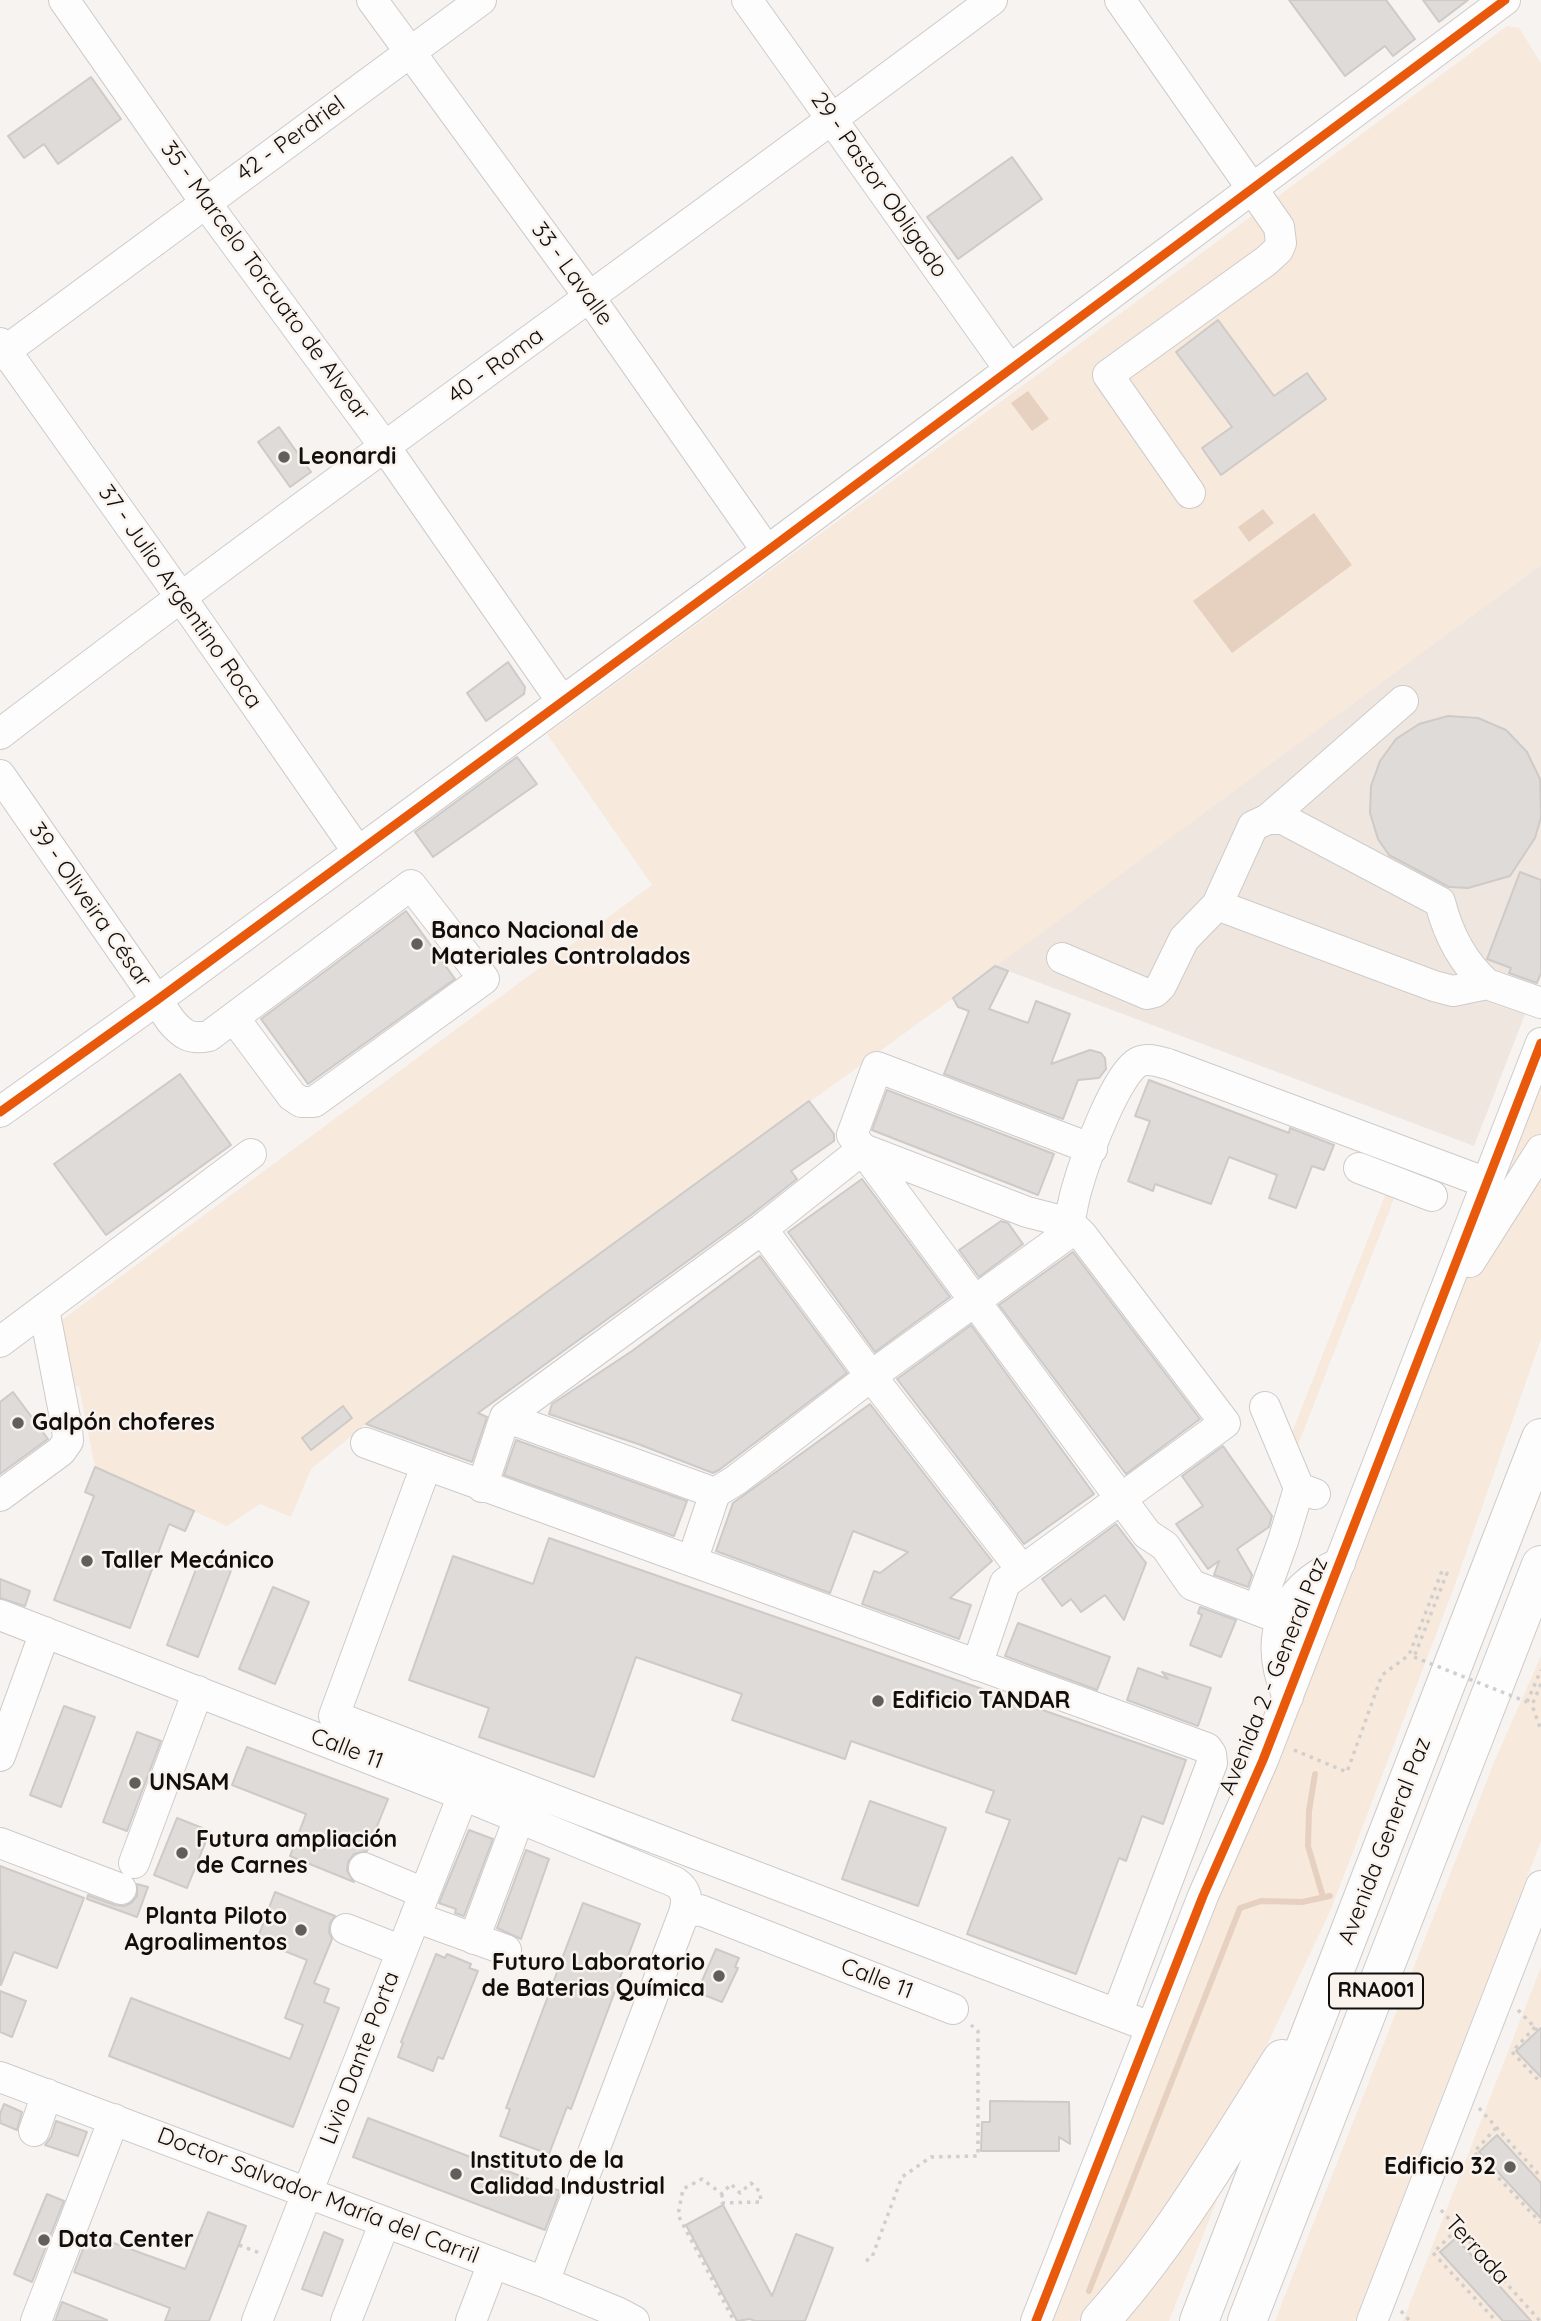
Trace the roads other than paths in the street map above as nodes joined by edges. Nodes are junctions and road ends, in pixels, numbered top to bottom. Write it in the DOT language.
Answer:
graph roads {
  1 [pos="64,0"];
  2 [pos="372,0"];
  3 [pos="481,0"];
  4 [pos="747,0"];
  5 [pos="992,0"];
  6 [pos="1120,0"];
  7 [pos="1505,0"];
  8 [pos="410,52"];
  9 [pos="833,119"];
  10 [pos="1255,189"];
  11 [pos="205,202"];
  12 [pos="590,298"];
  13 [pos="2,349"];
  14 [pos="1010,370"];
  15 [pos="385,447"];
  16 [pos="1190,493"];
  17 [pos="766,551"];
  18 [pos="180,596"];
  19 [pos="561,700"];
  20 [pos="1403,701"];
  21 [pos="0,734"];
  22 [pos="0,775"];
  23 [pos="1268,819"];
  24 [pos="358,852"];
  25 [pos="1217,905"];
  26 [pos="1062,958"];
  27 [pos="1488,984"];
  28 [pos="157,1000"];
  29 [pos="1541,1003"];
  30 [pos="234,1018"];
  31 [pos="1541,1043"];
  32 [pos="0,1112"];
  33 [pos="863,1149"];
  34 [pos="1092,1149"];
  35 [pos="1541,1150"];
  36 [pos="1406,1153"];
  37 [pos="251,1154"];
  38 [pos="1359,1168"];
  39 [pos="1396,1182"];
  40 [pos="1487,1183"];
  41 [pos="1432,1196"];
  42 [pos="1070,1223"];
  43 [pos="762,1229"];
  44 [pos="975,1300"];
  45 [pos="44,1309"];
  46 [pos="1429,1330"];
  47 [pos="0,1342"];
  48 [pos="872,1376"];
  49 [pos="1265,1406"];
  50 [pos="505,1417"];
  51 [pos="1541,1439"];
  52 [pos="366,1443"];
  53 [pos="426,1466"];
  54 [pos="482,1487"];
  55 [pos="715,1493"];
  56 [pos="0,1496"];
  57 [pos="1120,1499"];
  58 [pos="692,1561"];
  59 [pos="1340,1563"];
  60 [pos="1541,1564"];
  61 [pos="1022,1570"];
  62 [pos="1541,1594"];
  63 [pos="1269,1614"];
  64 [pos="0,1615"];
  65 [pos="45,1632"];
  66 [pos="977,1665"];
  67 [pos="1523,1665"];
  68 [pos="198,1691"];
  69 [pos="1288,1697"];
  70 [pos="0,1756"];
  71 [pos="463,1795"];
  72 [pos="519,1818"];
  73 [pos="26,1862"];
  74 [pos="364,1868"];
  75 [pos="1167,1881"];
  76 [pos="1541,1886"];
  77 [pos="1203,1896"];
  78 [pos="685,1904"];
  79 [pos="420,1905"];
  80 [pos="346,1929"];
  81 [pos="474,1939"];
  82 [pos="401,1951"];
  83 [pos="506,1951"];
  84 [pos="1331,1980"];
  85 [pos="953,2009"];
  86 [pos="1117,2014"];
  87 [pos="1151,2029"];
  88 [pos="0,2077"];
  89 [pos="47,2094"];
  90 [pos="114,2119"];
  91 [pos="34,2131"];
  92 [pos="307,2192"];
  93 [pos="385,2222"];
  94 [pos="493,2263"];
  95 [pos="544,2282"];
  96 [pos="37,2321"];
  97 [pos="257,2321"];
  98 [pos="346,2321"];
  99 [pos="471,2321"];
  100 [pos="634,2321"];
  101 [pos="1036,2321"];
  102 [pos="1100,2321"];
  103 [pos="1199,2321"];
  104 [pos="1247,2321"];
  105 [pos="1372,2321"];
  1 -- 11 [label="street, 35 - Marcelo Torcuato de Alvear"];
  2 -- 8 [label="street, 33 - Lavalle"];
  3 -- 8 [label="street, 42 - Perdriel"];
  4 -- 9 [label="street, 29 - Pastor Obligado"];
  5 -- 9 [label="street, 40 - Roma"];
  6 -- 10 [label="street"];
  7 -- 10 [label="street"];
  8 -- 11 [label="street, 42 - Perdriel"];
  8 -- 12 [label="street, 33 - Lavalle"];
  9 -- 12 [label="street, 40 - Roma"];
  9 -- 14 [label="street, 29 - Pastor Obligado"];
  10 -- 14 [label="street"];
  10 -- 16 [label="street"];
  11 -- 13 [label="street, 42 - Perdriel"];
  11 -- 15 [label="street, 35 - Marcelo Torcuato de Alvear"];
  12 -- 15 [label="street, 40 - Roma"];
  12 -- 17 [label="street, 33 - Lavalle"];
  13 -- 18 [label="street, 37 - Julio Argentino Roca"];
  14 -- 17 [label="street"];
  15 -- 18 [label="street, 40 - Roma"];
  15 -- 19 [label="street, 35 - Marcelo Torcuato de Alvear"];
  17 -- 19 [label="street"];
  18 -- 21 [label="street, 40 - Roma"];
  18 -- 24 [label="street, 37 - Julio Argentino Roca"];
  19 -- 24 [label="street"];
  20 -- 23 [label="street"];
  22 -- 28 [label="street, 39 - Oliveira César"];
  23 -- 25 [label="street"];
  23 -- 27 [label="street"];
  24 -- 28 [label="street"];
  25 -- 26 [label="street"];
  25 -- 27 [label="street"];
  27 -- 29 [label="street"];
  28 -- 30 [label="street, 39 - Oliveira César"];
  28 -- 32 [label="street"];
  30 -- 30 [label="street"];
  31 -- 40 [label="street, Avenida 2 - General Paz"];
  33 -- 34 [label="street"];
  33 -- 42 [label="street"];
  33 -- 43 [label="street"];
  33 -- 44 [label="street"];
  34 -- 36 [label="street"];
  34 -- 42 [label="street"];
  35 -- 46 [label="street"];
  36 -- 39 [label="street"];
  36 -- 40 [label="street"];
  37 -- 45 [label="street"];
  38 -- 39 [label="street"];
  39 -- 41 [label="street"];
  40 -- 46 [label="street, Avenida 2 - General Paz"];
  42 -- 44 [label="street"];
  42 -- 57 [label="street"];
  43 -- 48 [label="street"];
  43 -- 50 [label="street"];
  44 -- 48 [label="street"];
  44 -- 57 [label="street"];
  45 -- 47 [label="street"];
  45 -- 56 [label="street"];
  46 -- 59 [label="street, Avenida 2 - General Paz"];
  48 -- 55 [label="street"];
  48 -- 61 [label="street"];
  49 -- 63 [label="street"];
  50 -- 54 [label="street"];
  50 -- 55 [label="street"];
  51 -- 84 [label="highway, Avenida General Paz / RNA001"];
  52 -- 53 [label="street"];
  53 -- 54 [label="street"];
  53 -- 86 [label="street"];
  54 -- 58 [label="street"];
  55 -- 58 [label="street"];
  57 -- 61 [label="street"];
  57 -- 63 [label="street"];
  58 -- 66 [label="street"];
  59 -- 63 [label="street"];
  59 -- 69 [label="street, Avenida 2 - General Paz"];
  60 -- 67 [label="highway, Avenida General Paz / RNA001"];
  61 -- 66 [label="street"];
  62 -- 67 [label="highway"];
  63 -- 69 [label="street"];
  64 -- 65 [label="street, Calle 11"];
  65 -- 68 [label="street, Calle 11"];
  65 -- 70 [label="street"];
  66 -- 75 [label="street"];
  67 -- 104 [label="highway, Avenida General Paz / RNA001"];
  68 -- 71 [label="street, Calle 11"];
  68 -- 73 [label="street"];
  69 -- 77 [label="street, Avenida 2 - General Paz"];
  71 -- 72 [label="street, Calle 11"];
  71 -- 79 [label="street, Livio Dante Porta"];
  72 -- 78 [label="street, Calle 11"];
  72 -- 81 [label="street"];
  74 -- 79 [label="street"];
  75 -- 77 [label="street"];
  75 -- 86 [label="street"];
  76 -- 105 [label="street"];
  77 -- 87 [label="street, Avenida 2 - General Paz"];
  78 -- 85 [label="street, Calle 11"];
  78 -- 95 [label="street"];
  79 -- 81 [label="street"];
  79 -- 82 [label="street, Livio Dante Porta"];
  80 -- 82 [label="street"];
  81 -- 83 [label="street"];
  82 -- 92 [label="street, Livio Dante Porta"];
  84 -- 102 [label="highway"];
  84 -- 103 [label="highway, Avenida General Paz / RNA001"];
  86 -- 87 [label="street"];
  87 -- 101 [label="street, Avenida 2 - General Paz"];
  88 -- 89 [label="street, Doctor Salvador María del Carril"];
  89 -- 90 [label="street, Doctor Salvador María del Carril"];
  89 -- 91 [label="street"];
  90 -- 92 [label="street, Doctor Salvador María del Carril"];
  90 -- 96 [label="street"];
  92 -- 93 [label="street, Doctor Salvador María del Carril"];
  92 -- 97 [label="street, Livio Dante Porta"];
  93 -- 94 [label="street, Doctor Salvador María del Carril"];
  93 -- 98 [label="street"];
  94 -- 95 [label="street, Doctor Salvador María del Carril"];
  94 -- 99 [label="street"];
  95 -- 100 [label="street, Doctor Salvador María del Carril"];
}
